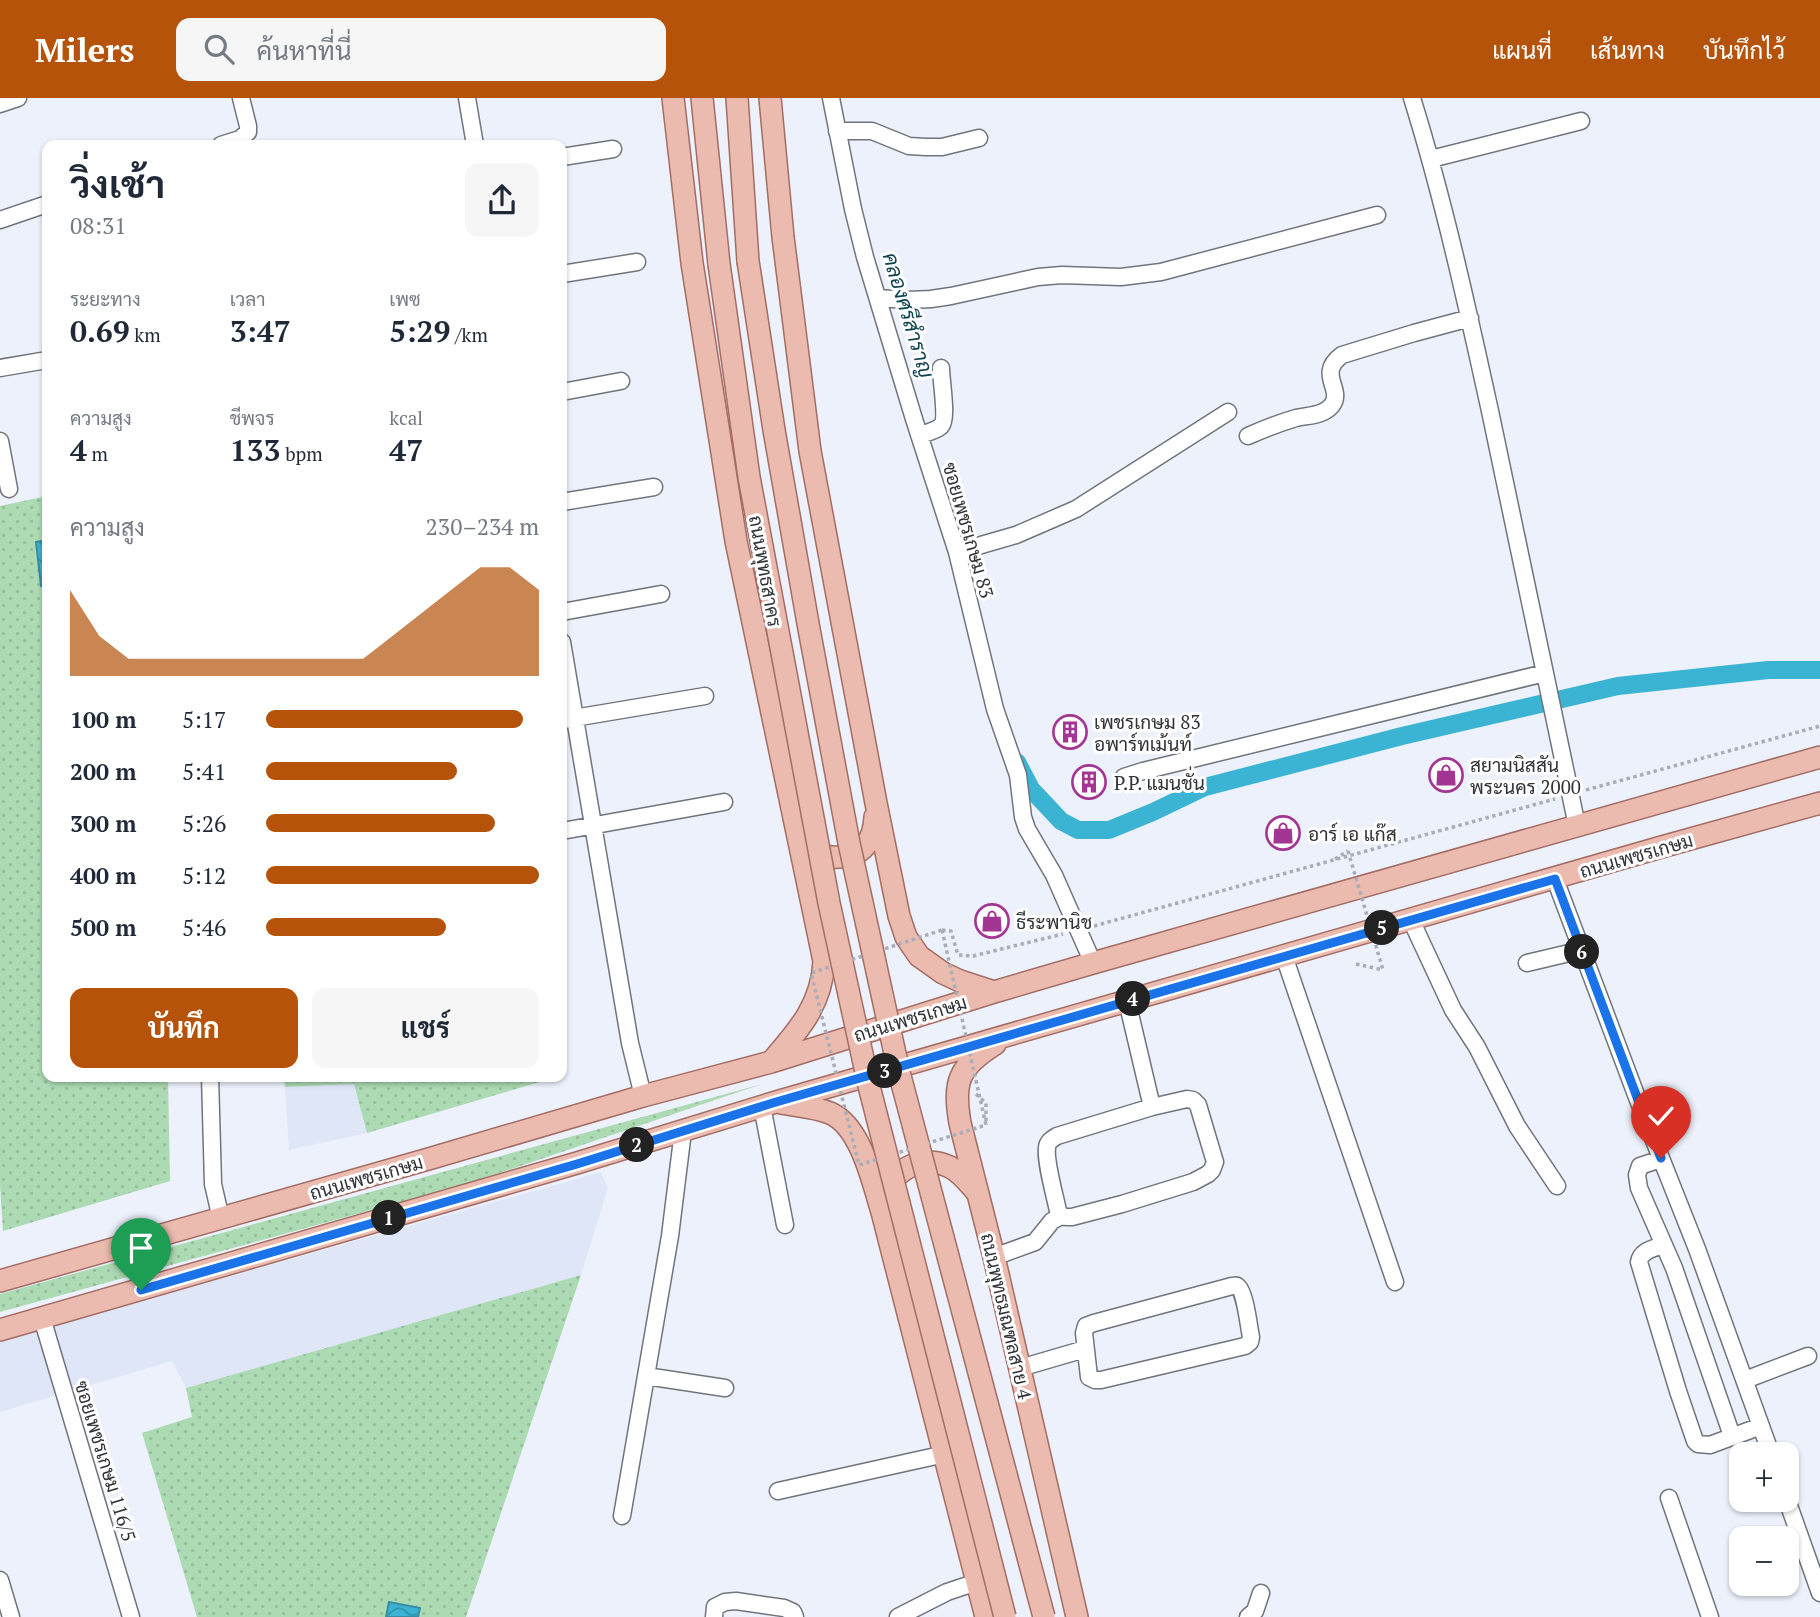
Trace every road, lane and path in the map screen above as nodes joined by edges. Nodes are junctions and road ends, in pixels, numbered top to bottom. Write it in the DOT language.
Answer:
graph roads {
  1 [pos="18,98"];
  2 [pos="241,98"];
  3 [pos="467,98"];
  4 [pos="673,98"];
  5 [pos="702,98"];
  6 [pos="737,98"];
  7 [pos="770,98"];
  8 [pos="831,98"];
  9 [pos="1412,98"];
  10 [pos="0,104"];
  11 [pos="1580,121"];
  12 [pos="837,131"];
  13 [pos="979,138"];
  14 [pos="237,140"];
  15 [pos="474,140"];
  16 [pos="614,149"];
  17 [pos="567,156"];
  18 [pos="1431,159"];
  19 [pos="42,206"];
  20 [pos="1377,215"];
  21 [pos="0,220"];
  22 [pos="637,262"];
  23 [pos="567,273"];
  24 [pos="878,298"];
  25 [pos="1470,318"];
  26 [pos="42,361"];
  27 [pos="0,368"];
  28 [pos="941,368"];
  29 [pos="621,382"];
  30 [pos="567,391"];
  31 [pos="1228,412"];
  32 [pos="919,435"];
  33 [pos="1248,436"];
  34 [pos="0,441"];
  35 [pos="654,487"];
  36 [pos="9,489"];
  37 [pos="567,501"];
  38 [pos="957,552"];
  39 [pos="660,594"];
  40 [pos="567,611"];
  41 [pos="1545,674"];
  42 [pos="705,696"];
  43 [pos="568,719"];
  44 [pos="1820,726"];
  45 [pos="1820,757"];
  46 [pos="1124,777"];
  47 [pos="1570,795"];
  48 [pos="724,802"];
  49 [pos="876,803"];
  50 [pos="1820,803"];
  51 [pos="793,814"];
  52 [pos="594,825"];
  53 [pos="1577,827"];
  54 [pos="567,830"];
  55 [pos="1329,862"];
  56 [pos="1555,879"];
  57 [pos="1411,920"];
  58 [pos="942,930"];
  59 [pos="1078,930"];
  60 [pos="1582,950"];
  61 [pos="1284,956"];
  62 [pos="1093,963"];
  63 [pos="1527,963"];
  64 [pos="1356,964"];
  65 [pos="993,992"];
  66 [pos="1127,1001"];
  67 [pos="890,1031"];
  68 [pos="1008,1036"];
  69 [pos="771,1062"];
  70 [pos="210,1082"];
  71 [pos="643,1096"];
  72 [pos="986,1103"];
  73 [pos="769,1104"];
  74 [pos="1152,1107"];
  75 [pos="986,1125"];
  76 [pos="683,1131"];
  77 [pos="1661,1158"];
  78 [pos="1557,1186"];
  79 [pos="977,1192"];
  80 [pos="881,1212"];
  81 [pos="1061,1216"];
  82 [pos="221,1219"];
  83 [pos="785,1225"];
  84 [pos="1663,1245"];
  85 [pos="994,1257"];
  86 [pos="0,1281"];
  87 [pos="1395,1282"];
  88 [pos="42,1318"];
  89 [pos="0,1330"];
  90 [pos="1085,1349"];
  91 [pos="1808,1356"];
  92 [pos="1020,1368"];
  93 [pos="646,1376"];
  94 [pos="1745,1380"];
  95 [pos="725,1388"];
  96 [pos="1761,1426"];
  97 [pos="1732,1436"];
  98 [pos="1767,1442"];
  99 [pos="945,1454"];
  100 [pos="778,1491"];
  101 [pos="1669,1498"];
  102 [pos="1791,1512"];
  103 [pos="621,1516"];
  104 [pos="0,1580"];
  105 [pos="977,1582"];
  106 [pos="1261,1593"];
  107 [pos="1820,1593"];
  108 [pos="11,1617"];
  109 [pos="131,1617"];
  110 [pos="714,1617"];
  111 [pos="795,1617"];
  112 [pos="898,1617"];
  113 [pos="986,1617"];
  114 [pos="1005,1617"];
  115 [pos="1044,1617"];
  116 [pos="1077,1617"];
  117 [pos="1248,1617"];
  118 [pos="1710,1617"];
  1 -- 10 [label="street"];
  2 -- 14 [label="street"];
  3 -- 15 [label="street"];
  4 -- 51 [label="main road"];
  5 -- 114 [label="main road, ถนนพุทธสาคร, bridge"];
  6 -- 67 [label="main road, ถนนพุทธสาคร, bridge"];
  7 -- 49 [label="main road"];
  8 -- 12 [label="street, ซอยเพชรเกษม 83"];
  9 -- 18 [label="street"];
  11 -- 18 [label="street"];
  12 -- 13 [label="street"];
  12 -- 24 [label="street, ซอยเพชรเกษม 83"];
  16 -- 17 [label="street"];
  18 -- 25 [label="street"];
  19 -- 21 [label="street"];
  20 -- 24 [label="street"];
  22 -- 23 [label="street"];
  24 -- 32 [label="street, ซอยเพชรเกษม 83"];
  25 -- 33 [label="street"];
  25 -- 41 [label="street"];
  26 -- 27 [label="street"];
  28 -- 32 [label="street"];
  29 -- 30 [label="street"];
  31 -- 38 [label="street"];
  32 -- 38 [label="street, ซอยเพชรเกษม 83"];
  34 -- 36 [label="street"];
  35 -- 37 [label="street"];
  38 -- 59 [label="street, ซอยเพชรเกษม 83"];
  39 -- 40 [label="street"];
  41 -- 46 [label="street"];
  41 -- 47 [label="street"];
  42 -- 43 [label="street"];
  43 -- 52 [label="street"];
  44 -- 47 [label="path"];
  45 -- 53 [label="main road, ถนนเพชรเกษม"];
  47 -- 53 [label="street"];
  47 -- 55 [label="path"];
  48 -- 52 [label="street"];
  49 -- 51 [label="main road"];
  49 -- 65 [label="main road"];
  50 -- 56 [label="main road, ถนนเพชรเกษม"];
  51 -- 69 [label="main road"];
  52 -- 54 [label="street"];
  52 -- 71 [label="street"];
  53 -- 62 [label="main road, ถนนเพชรเกษม"];
  55 -- 59 [label="path"];
  55 -- 64 [label="path, bridge"];
  56 -- 57 [label="main road, ถนนเพชรเกษม"];
  56 -- 60 [label="street"];
  57 -- 61 [label="main road, ถนนเพชรเกษม"];
  57 -- 78 [label="street"];
  58 -- 59 [label="path, bridge"];
  59 -- 62 [label="street, ซอยเพชรเกษม 83"];
  60 -- 63 [label="street"];
  60 -- 77 [label="street"];
  61 -- 66 [label="main road, ถนนเพชรเกษม"];
  61 -- 87 [label="street"];
  62 -- 65 [label="main road, ถนนเพชรเกษม"];
  65 -- 69 [label="main road, ถนนเพชรเกษม"];
  66 -- 68 [label="main road, ถนนเพชรเกษม"];
  66 -- 74 [label="street"];
  67 -- 115 [label="main road, ถนนพุทธมณฑลสาย 4, bridge"];
  68 -- 73 [label="main road, ถนนเพชรเกษม"];
  68 -- 79 [label="main road, ถนนพุทธมณฑลสาย 4"];
  69 -- 71 [label="main road, ถนนเพชรเกษม"];
  70 -- 82 [label="street"];
  71 -- 82 [label="main road, ถนนเพชรเกษม"];
  72 -- 75 [label="path, bridge"];
  73 -- 76 [label="main road, ถนนเพชรเกษม"];
  73 -- 80 [label="main road"];
  73 -- 83 [label="street"];
  74 -- 81 [label="street"];
  74 -- 81 [label="street"];
  76 -- 88 [label="main road, ถนนเพชรเกษม"];
  76 -- 93 [label="street"];
  77 -- 84 [label="street"];
  77 -- 94 [label="street"];
  79 -- 80 [label="main road"];
  79 -- 85 [label="main road, ถนนพุทธมณฑลสาย 4"];
  80 -- 99 [label="main road"];
  81 -- 85 [label="street"];
  82 -- 86 [label="main road, ถนนเพชรเกษม"];
  84 -- 97 [label="street"];
  84 -- 97 [label="street"];
  85 -- 92 [label="main road, ถนนพุทธมณฑลสาย 4"];
  88 -- 89 [label="main road, ถนนเพชรเกษม"];
  88 -- 109 [label="street, ซอยเพชรเกษม 116/5"];
  90 -- 90 [label="street"];
  90 -- 92 [label="street"];
  91 -- 94 [label="street"];
  92 -- 116 [label="main road, ถนนพุทธมณฑลสาย 4"];
  93 -- 95 [label="street"];
  93 -- 103 [label="street"];
  94 -- 96 [label="street"];
  96 -- 97 [label="street"];
  96 -- 98 [label="street"];
  99 -- 100 [label="street"];
  99 -- 105 [label="main road"];
  101 -- 118 [label="street"];
  102 -- 107 [label="street"];
  104 -- 108 [label="street"];
  105 -- 112 [label="street"];
  105 -- 113 [label="main road"];
  106 -- 117 [label="street"];
  110 -- 111 [label="street"];
}
